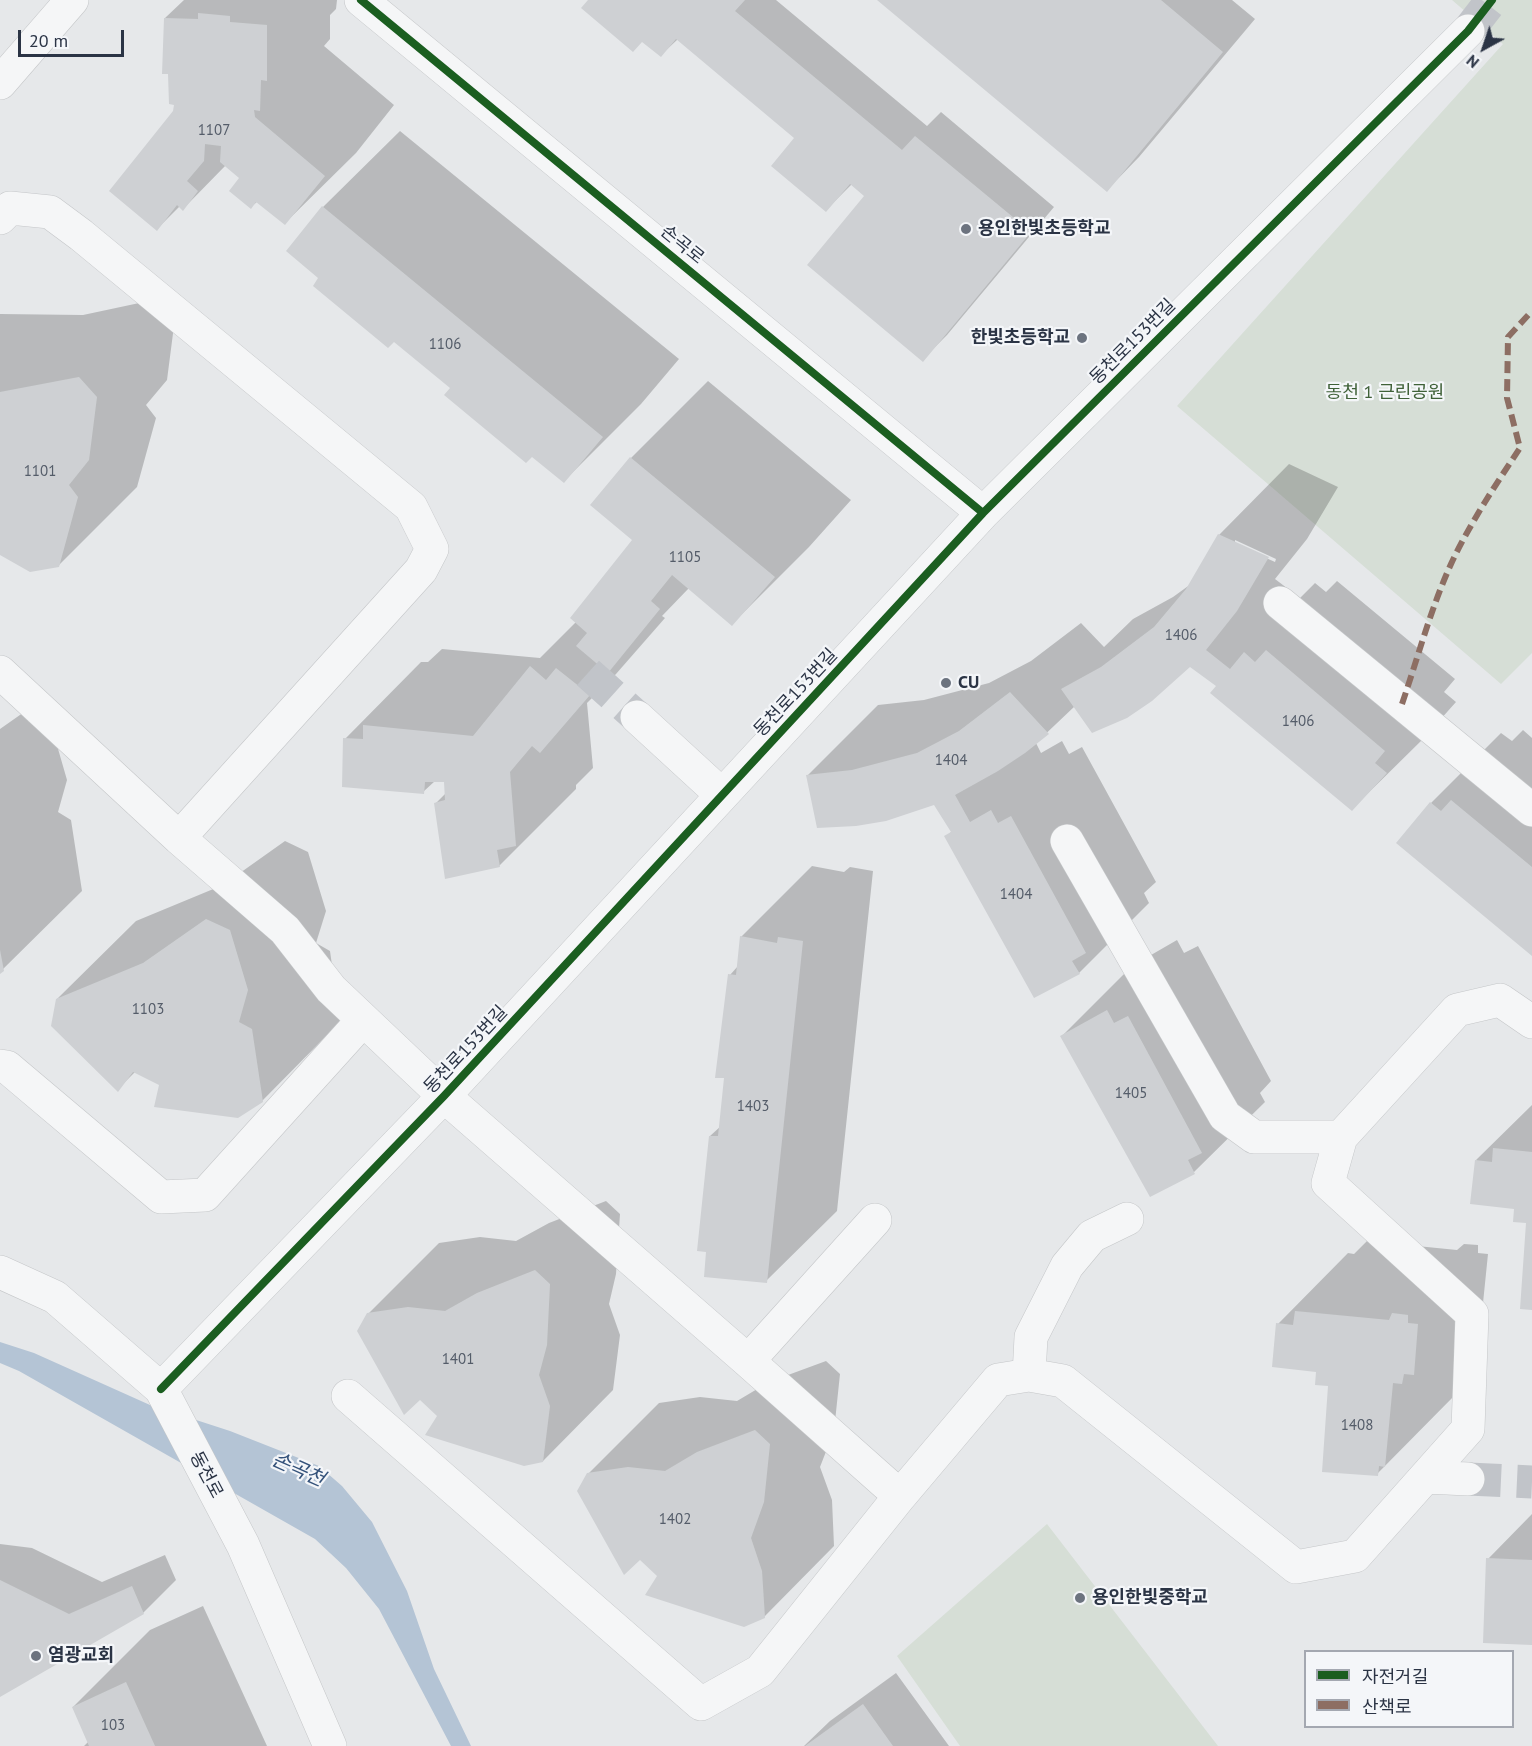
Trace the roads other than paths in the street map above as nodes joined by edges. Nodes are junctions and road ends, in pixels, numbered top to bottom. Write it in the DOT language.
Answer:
graph roads {
  1 [pos="72,0"];
  2 [pos="361,0"];
  3 [pos="1467,30"];
  4 [pos="0,83"];
  5 [pos="0,218"];
  6 [pos="984,513"];
  7 [pos="1280,603"];
  8 [pos="0,672"];
  9 [pos="637,717"];
  10 [pos="722,795"];
  11 [pos="1532,810"];
  12 [pos="179,838"];
  13 [pos="1067,841"];
  14 [pos="363,1020"];
  15 [pos="1532,1022"];
  16 [pos="0,1066"];
  17 [pos="444,1096"];
  18 [pos="1341,1137"];
  19 [pos="1127,1219"];
  20 [pos="875,1220"];
  21 [pos="0,1272"];
  22 [pos="747,1361"];
  23 [pos="1029,1375"];
  24 [pos="160,1389"];
  25 [pos="348,1396"];
  26 [pos="1426,1477"];
  27 [pos="1468,1479"];
  28 [pos="900,1496"];
  29 [pos="330,1746"];
  1 -- 4 [label="street"];
  2 -- 6 [label="street, 손곡로"];
  3 -- 6 [label="street, 동천로153번길"];
  5 -- 12 [label="street"];
  6 -- 10 [label="street, 동천로153번길"];
  7 -- 11 [label="street"];
  8 -- 12 [label="street"];
  9 -- 10 [label="street"];
  10 -- 17 [label="street, 동천로153번길"];
  12 -- 14 [label="street"];
  13 -- 18 [label="street"];
  14 -- 16 [label="street"];
  14 -- 17 [label="street"];
  15 -- 18 [label="street"];
  17 -- 22 [label="street"];
  17 -- 24 [label="street, 동천로153번길"];
  18 -- 26 [label="street"];
  19 -- 23 [label="street"];
  20 -- 22 [label="street"];
  21 -- 24 [label="street, 동천로"];
  22 -- 28 [label="street"];
  23 -- 26 [label="street"];
  23 -- 28 [label="street"];
  24 -- 29 [label="street, 동천로"];
  25 -- 28 [label="street"];
  26 -- 27 [label="street"];
}
